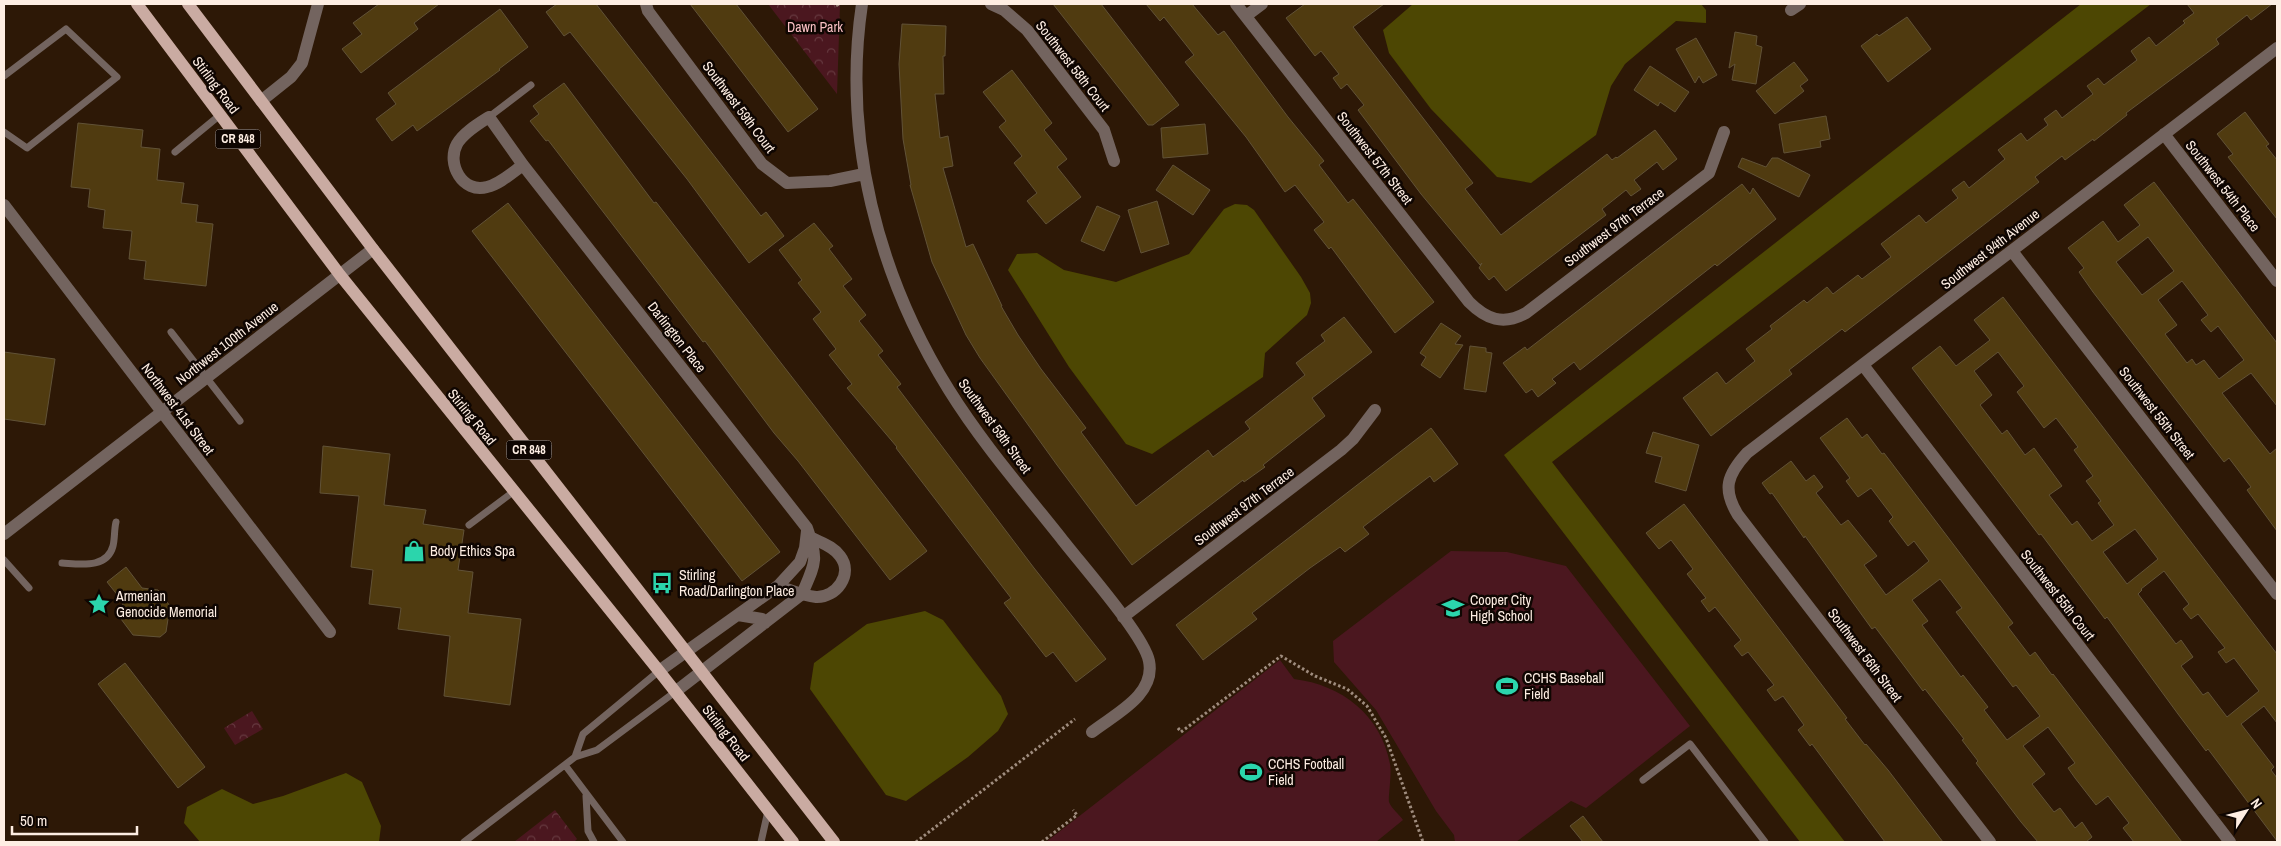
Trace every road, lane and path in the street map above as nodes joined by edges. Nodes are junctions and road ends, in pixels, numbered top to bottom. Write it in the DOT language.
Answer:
graph roads {
  1 [pos="137,4"];
  2 [pos="188,4"];
  3 [pos="318,4"];
  4 [pos="646,4"];
  5 [pos="837,4"];
  6 [pos="862,4"];
  7 [pos="991,4"];
  8 [pos="1236,4"];
  9 [pos="1262,4"];
  10 [pos="840,8"];
  11 [pos="1246,16"];
  12 [pos="2277,48"];
  13 [pos="4,76"];
  14 [pos="530,85"];
  15 [pos="261,101"];
  16 [pos="220,115"];
  17 [pos="489,117"];
  18 [pos="4,132"];
  19 [pos="1724,132"];
  20 [pos="2164,134"];
  21 [pos="175,152"];
  22 [pos="1114,161"];
  23 [pos="523,165"];
  24 [pos="864,174"];
  25 [pos="4,205"];
  26 [pos="373,249"];
  27 [pos="2012,251"];
  28 [pos="340,274"];
  29 [pos="2277,281"];
  30 [pos="1498,321"];
  31 [pos="171,332"];
  32 [pos="1863,365"];
  33 [pos="207,377"];
  34 [pos="1374,410"];
  35 [pos="162,413"];
  36 [pos="240,421"];
  37 [pos="1729,480"];
  38 [pos="513,492"];
  39 [pos="116,522"];
  40 [pos="469,525"];
  41 [pos="809,533"];
  42 [pos="4,534"];
  43 [pos="4,560"];
  44 [pos="62,563"];
  45 [pos="778,586"];
  46 [pos="29,588"];
  47 [pos="802,594"];
  48 [pos="2277,594"];
  49 [pos="738,614"];
  50 [pos="1123,617"];
  51 [pos="765,623"];
  52 [pos="330,632"];
  53 [pos="685,651"];
  54 [pos="659,671"];
  55 [pos="702,673"];
  56 [pos="675,692"];
  57 [pos="1075,719"];
  58 [pos="1178,728"];
  59 [pos="1092,732"];
  60 [pos="575,757"];
  61 [pos="565,765"];
  62 [pos="1643,780"];
  63 [pos="586,795"];
  64 [pos="768,810"];
  65 [pos="1074,810"];
  66 [pos="464,842"];
  67 [pos="594,842"];
  68 [pos="623,842"];
  69 [pos="761,842"];
  70 [pos="793,842"];
  71 [pos="834,842"];
  72 [pos="916,842"];
  73 [pos="1042,842"];
  74 [pos="1423,842"];
  75 [pos="1765,842"];
  76 [pos="1990,842"];
  77 [pos="2230,842"];
  1 -- 16 [label="main road, Stirling Road / CR 848"];
  2 -- 15 [label="main road, Stirling Road / CR 848"];
  3 -- 15 [label="street"];
  4 -- 24 [label="street, Southwest 59th Court"];
  5 -- 10 [label="path"];
  6 -- 24 [label="street, Southwest 59th Street"];
  7 -- 22 [label="street, Southwest 58th Court"];
  8 -- 11 [label="street, Southwest 57th Street"];
  9 -- 11 [label="street"];
  11 -- 30 [label="street, Southwest 57th Street"];
  12 -- 20 [label="street, Southwest 94th Avenue"];
  13 -- 18 [label="lane"];
  14 -- 17 [label="lane"];
  15 -- 26 [label="main road, Stirling Road / CR 848"];
  16 -- 21 [label="lane"];
  16 -- 28 [label="main road, Stirling Road / CR 848"];
  17 -- 23 [label="street, Darlington Place"];
  17 -- 23 [label="street"];
  19 -- 30 [label="street, Southwest 97th Terrace"];
  20 -- 27 [label="street, Southwest 94th Avenue"];
  20 -- 29 [label="street, Southwest 54th Place"];
  23 -- 41 [label="street, Darlington Place"];
  24 -- 50 [label="street, Southwest 59th Street"];
  25 -- 35 [label="street, Northwest 41st Street"];
  26 -- 28 [label="street, Northwest 100th Avenue"];
  26 -- 53 [label="main road, Stirling Road / CR 848"];
  27 -- 32 [label="street, Southwest 94th Avenue"];
  27 -- 48 [label="street, Southwest 55th Street"];
  28 -- 33 [label="street, Northwest 100th Avenue"];
  28 -- 38 [label="main road, Stirling Road / CR 848"];
  31 -- 33 [label="lane"];
  32 -- 37 [label="street, Southwest 94th Avenue"];
  32 -- 77 [label="street, Southwest 55th Court"];
  33 -- 35 [label="street, Northwest 100th Avenue"];
  33 -- 36 [label="lane"];
  34 -- 50 [label="street, Southwest 97th Terrace"];
  35 -- 42 [label="street, Northwest 100th Avenue"];
  35 -- 52 [label="street, Northwest 41st Street"];
  37 -- 76 [label="street, Southwest 56th Street"];
  38 -- 40 [label="lane"];
  38 -- 54 [label="main road, Stirling Road / CR 848"];
  39 -- 44 [label="lane"];
  41 -- 45 [label="street"];
  41 -- 47 [label="street, Darlington Place"];
  41 -- 47 [label="street"];
  43 -- 46 [label="lane"];
  45 -- 47 [label="street"];
  45 -- 49 [label="street"];
  47 -- 51 [label="street"];
  49 -- 51 [label="street"];
  49 -- 53 [label="street"];
  50 -- 59 [label="street, Southwest 59th Street"];
  51 -- 55 [label="street"];
  53 -- 54 [label="street"];
  53 -- 55 [label="main road, Stirling Road / CR 848"];
  54 -- 56 [label="main road, Stirling Road / CR 848"];
  54 -- 60 [label="lane"];
  55 -- 56 [label="street"];
  55 -- 71 [label="main road, Stirling Road / CR 848"];
  56 -- 60 [label="lane"];
  56 -- 64 [label="main road, Stirling Road / CR 848"];
  57 -- 72 [label="path"];
  58 -- 74 [label="path"];
  60 -- 61 [label="lane"];
  61 -- 63 [label="lane"];
  61 -- 66 [label="lane"];
  62 -- 75 [label="lane"];
  63 -- 67 [label="lane"];
  63 -- 68 [label="lane"];
  64 -- 69 [label="lane"];
  64 -- 70 [label="main road, Stirling Road / CR 848"];
  65 -- 73 [label="path"];
}
